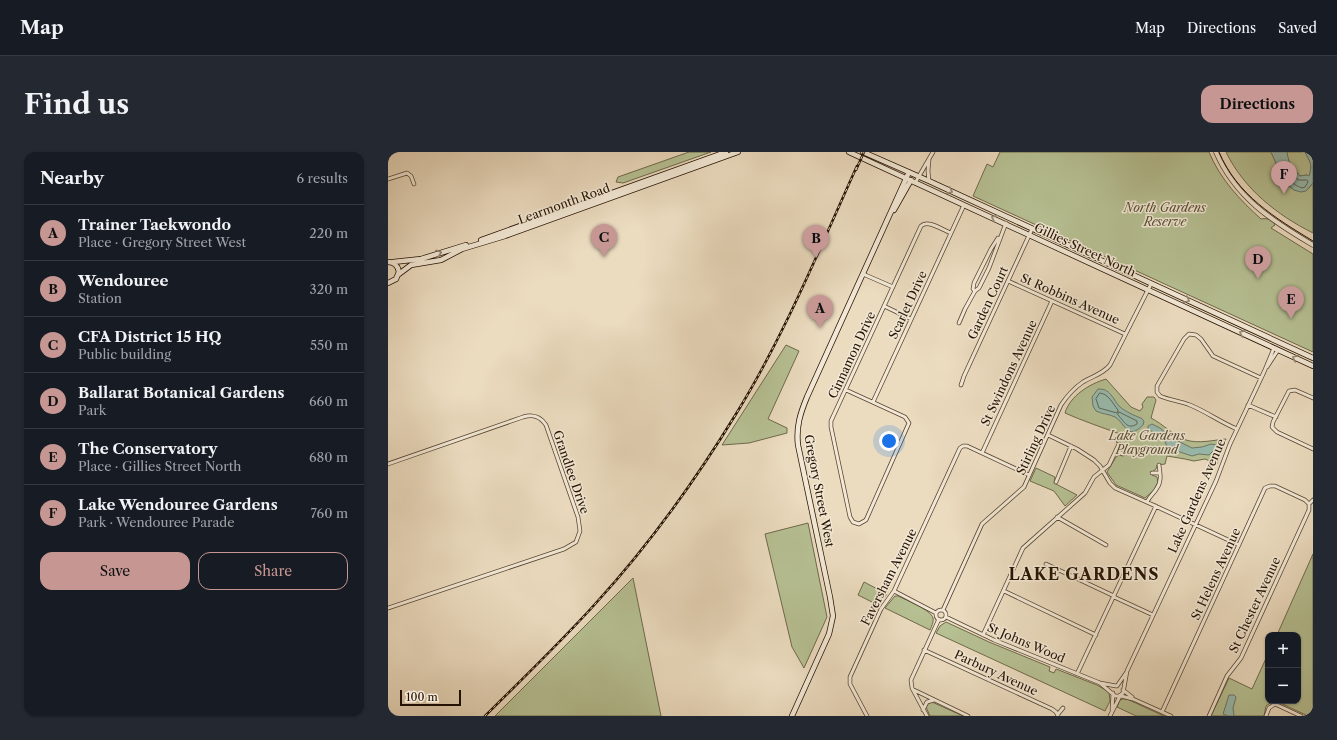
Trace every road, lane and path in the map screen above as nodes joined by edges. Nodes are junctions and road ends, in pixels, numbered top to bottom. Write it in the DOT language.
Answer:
graph roads {
  1 [pos="726,152"];
  2 [pos="738,152"];
  3 [pos="849,152"];
  4 [pos="863,152"];
  5 [pos="933,152"];
  6 [pos="1216,152"];
  7 [pos="930,159"];
  8 [pos="677,172"];
  9 [pos="909,172"];
  10 [pos="916,175"];
  11 [pos="388,179"];
  12 [pos="905,179"];
  13 [pos="929,181"];
  14 [pos="913,182"];
  15 [pos="414,184"];
  16 [pos="603,199"];
  17 [pos="957,202"];
  18 [pos="964,205"];
  19 [pos="959,214"];
  20 [pos="1006,224"];
  21 [pos="1032,229"];
  22 [pos="883,231"];
  23 [pos="1002,231"];
  24 [pos="950,233"];
  25 [pos="1029,235"];
  26 [pos="1313,244"];
  27 [pos="388,258"];
  28 [pos="391,262"];
  29 [pos="983,265"];
  30 [pos="989,268"];
  31 [pos="399,274"];
  32 [pos="863,274"];
  33 [pos="1008,281"];
  34 [pos="388,283"];
  35 [pos="974,283"];
  36 [pos="1152,284"];
  37 [pos="980,286"];
  38 [pos="893,287"];
  39 [pos="1148,290"];
  40 [pos="975,291"];
  41 [pos="1052,301"];
  42 [pos="884,306"];
  43 [pos="911,319"];
  44 [pos="959,323"];
  45 [pos="1125,334"];
  46 [pos="1279,342"];
  47 [pos="1276,349"];
  48 [pos="1313,358"];
  49 [pos="1313,366"];
  50 [pos="1261,378"];
  51 [pos="961,385"];
  52 [pos="846,390"];
  53 [pos="1313,398"];
  54 [pos="873,402"];
  55 [pos="1248,405"];
  56 [pos="1276,418"];
  57 [pos="1237,429"];
  58 [pos="1048,435"];
  59 [pos="1119,444"];
  60 [pos="1071,446"];
  61 [pos="1313,449"];
  62 [pos="1116,451"];
  63 [pos="982,453"];
  64 [pos="1123,454"];
  65 [pos="388,464"];
  66 [pos="1159,465"];
  67 [pos="1103,470"];
  68 [pos="1152,473"];
  69 [pos="1160,473"];
  70 [pos="1030,475"];
  71 [pos="1056,482"];
  72 [pos="1313,500"];
  73 [pos="1147,502"];
  74 [pos="1309,504"];
  75 [pos="1156,506"];
  76 [pos="1057,517"];
  77 [pos="1195,524"];
  78 [pos="1106,545"];
  79 [pos="1239,545"];
  80 [pos="1046,564"];
  81 [pos="1004,590"];
  82 [pos="894,591"];
  83 [pos="1114,596"];
  84 [pos="388,608"];
  85 [pos="943,610"];
  86 [pos="936,612"];
  87 [pos="1153,615"];
  88 [pos="946,617"];
  89 [pos="939,619"];
  90 [pos="983,635"];
  91 [pos="1096,635"];
  92 [pos="924,650"];
  93 [pos="1127,671"];
  94 [pos="1077,674"];
  95 [pos="1100,683"];
  96 [pos="1117,686"];
  97 [pos="914,690"];
  98 [pos="1123,690"];
  99 [pos="1113,693"];
  100 [pos="1120,696"];
  101 [pos="1133,699"];
  102 [pos="934,700"];
  103 [pos="1063,708"];
  104 [pos="923,710"];
  105 [pos="1112,712"];
  106 [pos="1162,712"];
  107 [pos="1058,715"];
  108 [pos="792,716"];
  109 [pos="867,716"];
  110 [pos="927,716"];
  111 [pos="968,716"];
  112 [pos="1110,716"];
  113 [pos="1170,716"];
  114 [pos="1209,716"];
  115 [pos="1266,716"];
  116 [pos="1301,716"];
  1 -- 8 [label="main road, Learmonth Road"];
  2 -- 8 [label="main road, Learmonth Road"];
  3 -- 12 [label="main road, Gillies Street North"];
  4 -- 9 [label="main road, Gillies Street North"];
  5 -- 7 [label="street"];
  6 -- 26 [label="street"];
  7 -- 10 [label="street"];
  7 -- 13 [label="street"];
  8 -- 16 [label="main road, Learmonth Road"];
  9 -- 10 [label="main road, Gillies Street North"];
  9 -- 12 [label="main road, Gregory Street West"];
  10 -- 13 [label="main road, Gillies Street North"];
  10 -- 14 [label="main road, Gregory Street West"];
  11 -- 15 [label="street"];
  12 -- 14 [label="main road, Gillies Street North"];
  12 -- 22 [label="main road, Gregory Street West"];
  13 -- 21 [label="main road, Gillies Street North, one-way"];
  14 -- 17 [label="main road, Gillies Street North"];
  14 -- 22 [label="main road, Gregory Street West"];
  28 -- 16 [label="main road, Learmonth Road, one-way"];
  16 -- 31 [label="main road, Learmonth Road"];
  17 -- 18 [label="main road, Gillies Street North"];
  17 -- 19 [label="street"];
  18 -- 19 [label="street, Scarlet Drive"];
  20 -- 18 [label="main road, Gillies Street North, one-way"];
  19 -- 24 [label="street, Scarlet Drive"];
  20 -- 23 [label="street"];
  20 -- 25 [label="main road, Gillies Street North"];
  21 -- 25 [label="street, Garden Court"];
  21 -- 36 [label="main road, Gillies Street North"];
  22 -- 32 [label="main road, Gregory Street West"];
  23 -- 29 [label="street"];
  23 -- 30 [label="street"];
  24 -- 38 [label="street, Cinnamon Drive"];
  24 -- 43 [label="street, Scarlet Drive"];
  25 -- 33 [label="street, Garden Court"];
  25 -- 39 [label="main road, Gillies Street North"];
  27 -- 28 [label="main road"];
  28 -- 31 [label="main road"];
  29 -- 30 [label="street"];
  29 -- 35 [label="street"];
  30 -- 37 [label="street"];
  31 -- 34 [label="main road, Learmonth Road"];
  32 -- 38 [label="street"];
  32 -- 108 [label="main road, Gregory Street West"];
  33 -- 41 [label="street, St Robbins Avenue"];
  33 -- 51 [label="street, Garden Court"];
  35 -- 37 [label="street"];
  35 -- 40 [label="street"];
  36 -- 39 [label="street, Stirling Drive"];
  36 -- 46 [label="main road, Gillies Street North, one-way"];
  37 -- 40 [label="street"];
  38 -- 42 [label="street, Cinnamon Drive"];
  39 -- 45 [label="street, Stirling Drive"];
  47 -- 39 [label="main road, Gillies Street North, one-way"];
  40 -- 44 [label="street"];
  41 -- 45 [label="street, St Robbins Avenue"];
  41 -- 63 [label="street, St Swindons Avenue"];
  42 -- 43 [label="street"];
  42 -- 52 [label="street, Cinnamon Drive"];
  43 -- 54 [label="street, Scarlet Drive"];
  45 -- 58 [label="street, Stirling Drive"];
  46 -- 47 [label="main road"];
  46 -- 48 [label="main road, Gillies Street North"];
  49 -- 47 [label="main road, Gillies Street North, one-way"];
  47 -- 50 [label="street, Lake Gardens Avenue"];
  50 -- 55 [label="street, Lake Gardens Avenue"];
  50 -- 57 [label="street"];
  52 -- 54 [label="street"];
  52 -- 54 [label="street, Cinnamon Drive"];
  53 -- 56 [label="street"];
  55 -- 56 [label="street"];
  55 -- 57 [label="street, Lake Gardens Avenue"];
  56 -- 61 [label="street"];
  57 -- 77 [label="street, Lake Gardens Avenue"];
  58 -- 60 [label="street"];
  58 -- 70 [label="street, Stirling Drive"];
  59 -- 62 [label="street"];
  60 -- 67 [label="street"];
  60 -- 71 [label="street"];
  62 -- 64 [label="street"];
  62 -- 67 [label="street"];
  63 -- 70 [label="street"];
  63 -- 82 [label="street, Faversham Avenue"];
  65 -- 84 [label="street, Grandlee Drive"];
  66 -- 69 [label="street"];
  67 -- 73 [label="street"];
  67 -- 76 [label="street"];
  68 -- 69 [label="street"];
  69 -- 73 [label="street"];
  70 -- 85 [label="street, Stirling Drive"];
  72 -- 74 [label="street, St Chester Avenue"];
  73 -- 75 [label="street"];
  74 -- 79 [label="street, St Helens Avenue"];
  74 -- 114 [label="street, St Chester Avenue"];
  75 -- 77 [label="street"];
  75 -- 83 [label="street"];
  76 -- 78 [label="street"];
  76 -- 81 [label="street"];
  77 -- 79 [label="street"];
  77 -- 87 [label="street, Lake Gardens Avenue"];
  79 -- 106 [label="street, St Helens Avenue"];
  80 -- 83 [label="street"];
  81 -- 90 [label="street"];
  81 -- 91 [label="street"];
  82 -- 86 [label="street"];
  82 -- 109 [label="street, Faversham Avenue"];
  83 -- 87 [label="street"];
  83 -- 91 [label="street"];
  85 -- 86 [label="street"];
  85 -- 88 [label="street"];
  86 -- 89 [label="street"];
  87 -- 93 [label="street, Lake Gardens Avenue"];
  88 -- 89 [label="street"];
  88 -- 90 [label="street, St Johns Wood"];
  89 -- 92 [label="street"];
  90 -- 94 [label="street, St Johns Wood"];
  91 -- 94 [label="street"];
  92 -- 97 [label="street"];
  92 -- 107 [label="street, Parbury Avenue"];
  93 -- 96 [label="street, Lake Gardens Avenue"];
  93 -- 98 [label="street, Lake Gardens Avenue"];
  94 -- 95 [label="street, St Johns Wood"];
  95 -- 96 [label="street, St Johns Wood"];
  95 -- 99 [label="street, St Johns Wood"];
  96 -- 98 [label="street"];
  96 -- 99 [label="street"];
  97 -- 102 [label="street"];
  97 -- 104 [label="street"];
  98 -- 100 [label="street"];
  98 -- 101 [label="street"];
  99 -- 100 [label="street"];
  99 -- 105 [label="street"];
  100 -- 101 [label="street"];
  100 -- 105 [label="street"];
  101 -- 106 [label="street"];
  102 -- 104 [label="street"];
  102 -- 111 [label="street"];
  103 -- 107 [label="street"];
  104 -- 110 [label="street"];
  105 -- 112 [label="street"];
  106 -- 113 [label="street"];
  115 -- 116 [label="street"];
}
